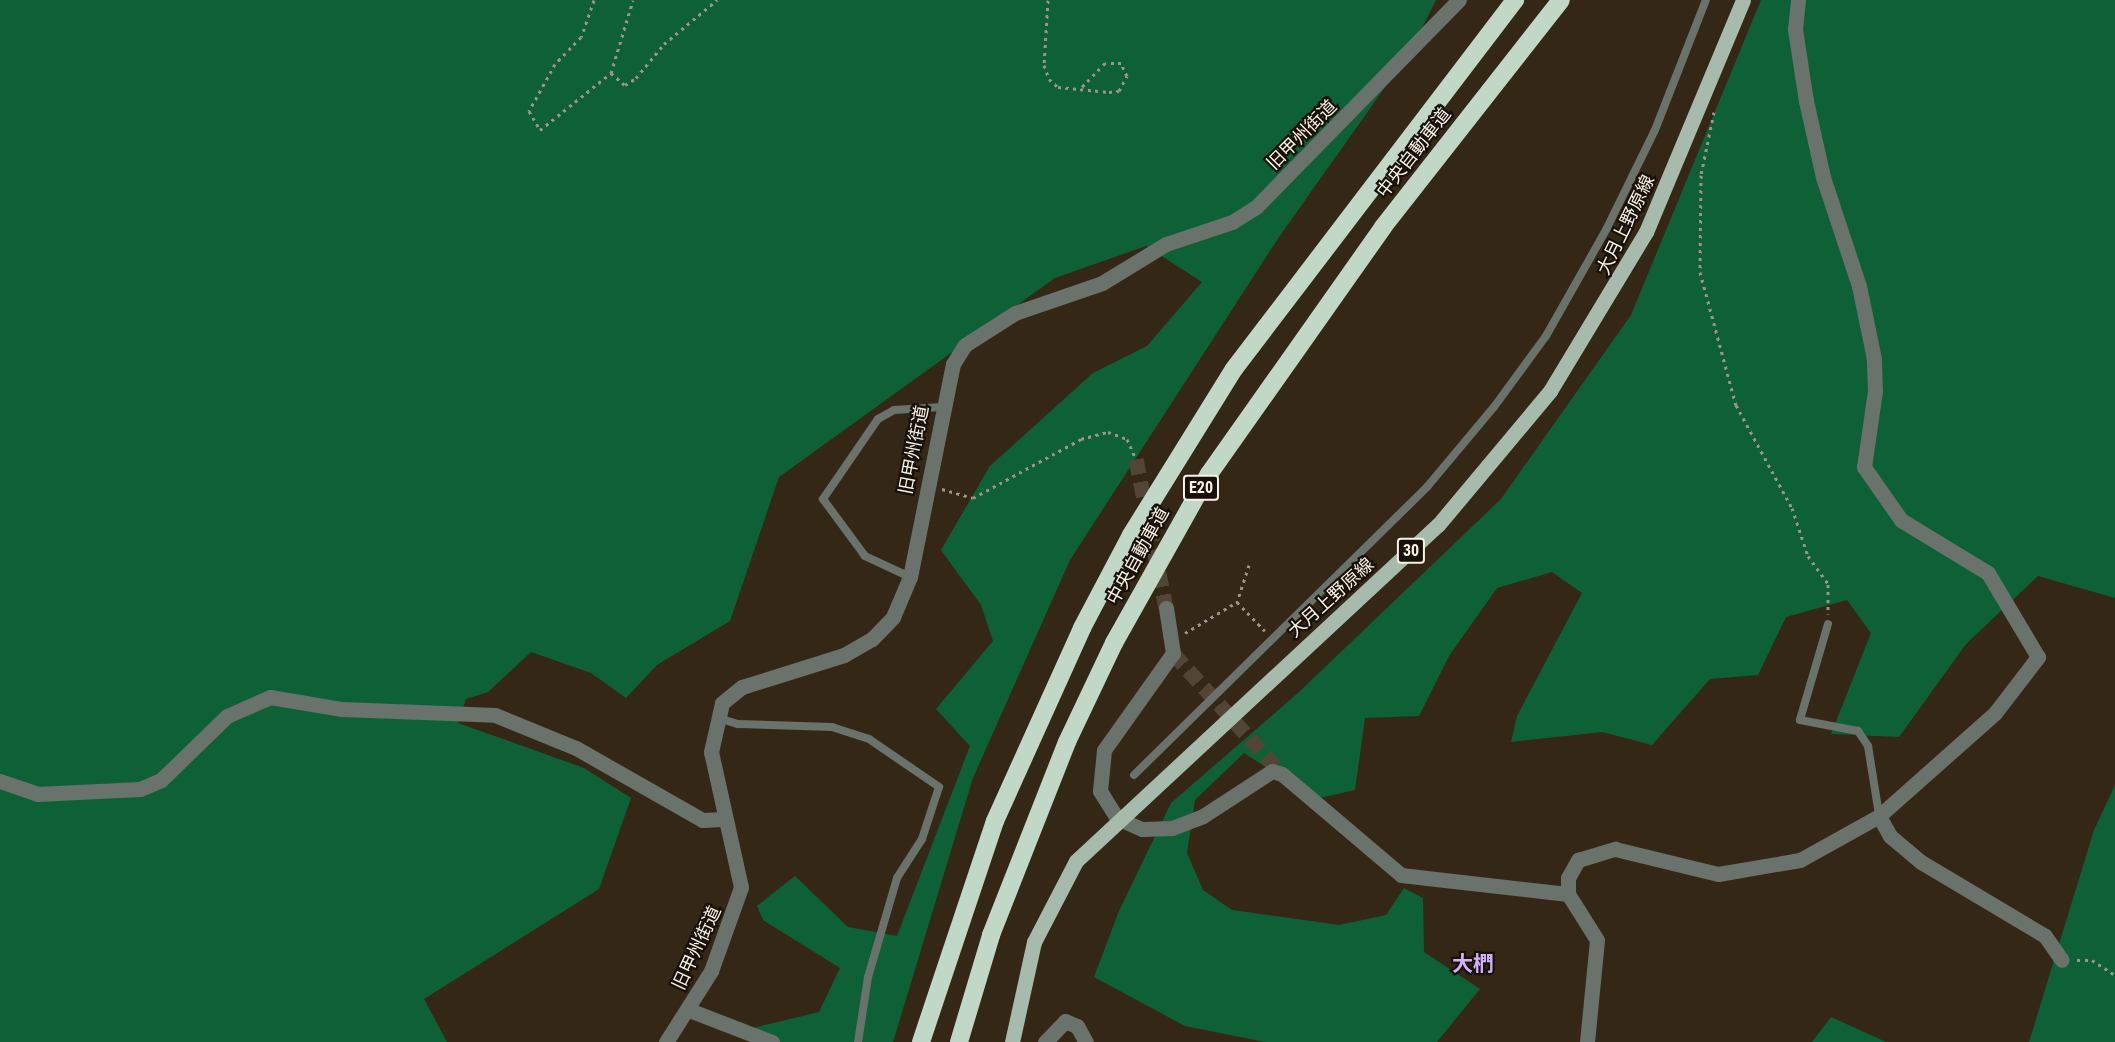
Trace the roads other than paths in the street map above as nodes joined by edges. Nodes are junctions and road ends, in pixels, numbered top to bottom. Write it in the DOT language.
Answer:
graph roads {
  1 [pos="1459,0"];
  2 [pos="1515,0"];
  3 [pos="1560,0"];
  4 [pos="1706,0"];
  5 [pos="1743,0"];
  6 [pos="1797,0"];
  7 [pos="942,407"];
  8 [pos="910,577"];
  9 [pos="1166,608"];
  10 [pos="1828,624"];
  11 [pos="717,717"];
  12 [pos="1134,775"];
  13 [pos="0,781"];
  14 [pos="1880,816"];
  15 [pos="1117,818"];
  16 [pos="723,819"];
  17 [pos="1568,894"];
  18 [pos="2062,960"];
  19 [pos="689,1010"];
  20 [pos="666,1042"];
  21 [pos="772,1042"];
  22 [pos="858,1042"];
  23 [pos="921,1042"];
  24 [pos="959,1042"];
  25 [pos="1012,1042"];
  26 [pos="1045,1042"];
  27 [pos="1086,1042"];
  28 [pos="1587,1042"];
  1 -- 7 [label="street, 旧甲州街道"];
  2 -- 23 [label="highway, 中央自動車道 / E20"];
  3 -- 24 [label="highway, 中央自動車道 / E20"];
  4 -- 12 [label="lane"];
  5 -- 15 [label="main road, 大月上野原線 / 30"];
  6 -- 14 [label="street"];
  7 -- 8 [label="street, 旧甲州街道"];
  7 -- 8 [label="lane"];
  8 -- 11 [label="street, 旧甲州街道"];
  9 -- 15 [label="street"];
  10 -- 14 [label="lane"];
  11 -- 16 [label="street, 旧甲州街道"];
  11 -- 22 [label="lane"];
  13 -- 16 [label="street"];
  14 -- 17 [label="street"];
  14 -- 18 [label="street"];
  15 -- 17 [label="street"];
  15 -- 25 [label="main road, 大月上野原線 / 30"];
  16 -- 19 [label="street, 旧甲州街道"];
  17 -- 28 [label="street"];
  19 -- 20 [label="street, 旧甲州街道"];
  19 -- 21 [label="street"];
  26 -- 27 [label="street"];
}
